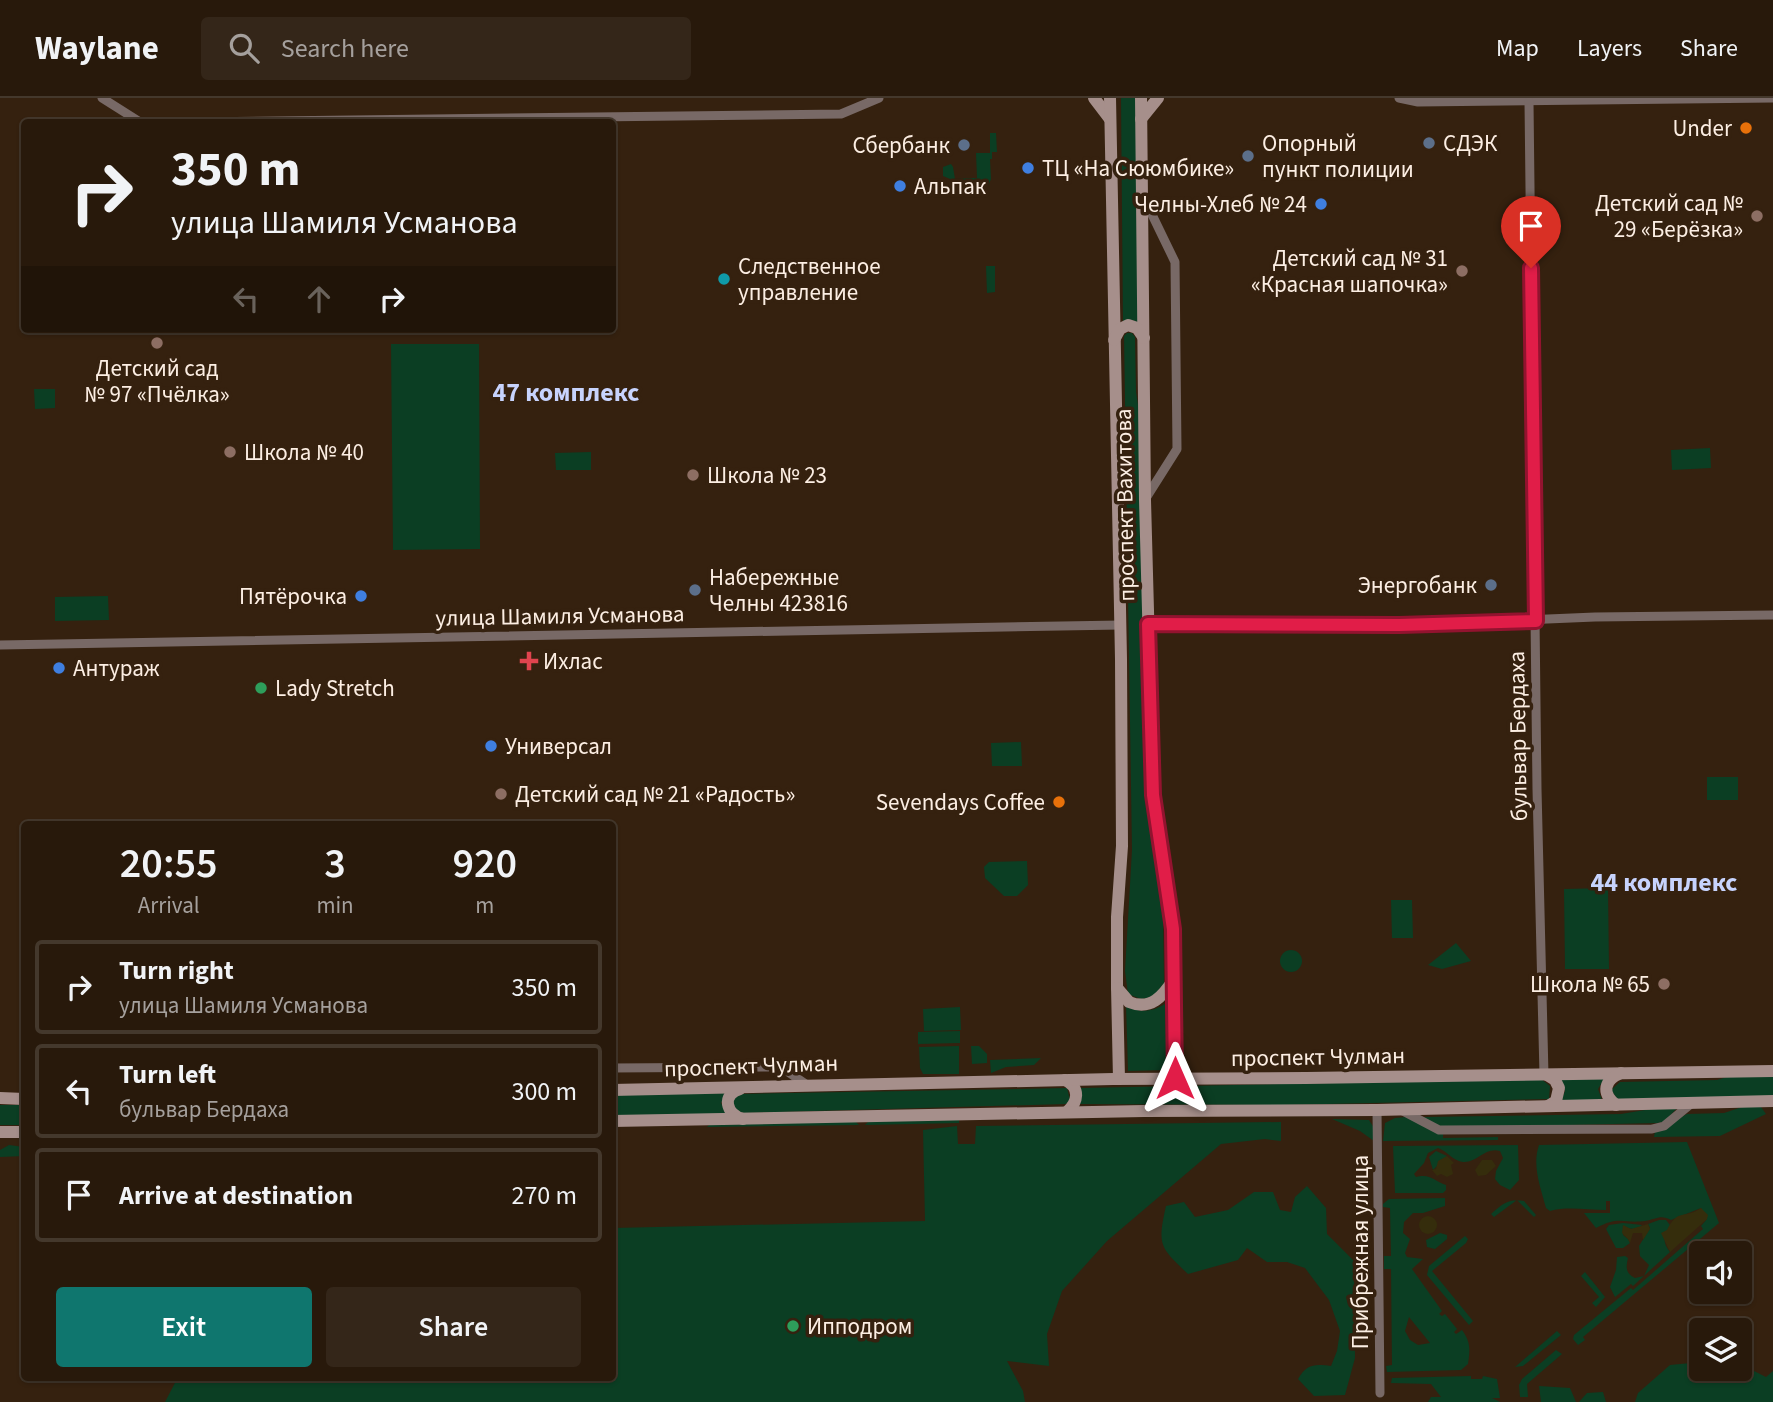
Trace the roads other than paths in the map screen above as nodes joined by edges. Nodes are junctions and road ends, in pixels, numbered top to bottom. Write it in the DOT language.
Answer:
graph roads {
  1 [pos="102,98"];
  2 [pos="879,98"];
  3 [pos="1094,98"];
  4 [pos="1110,98"];
  5 [pos="1141,98"];
  6 [pos="1158,98"];
  7 [pos="1399,98"];
  8 [pos="1773,98"];
  9 [pos="1529,102"];
  10 [pos="135,119"];
  11 [pos="437,119"];
  12 [pos="1141,119"];
  13 [pos="1111,120"];
  14 [pos="1142,192"];
  15 [pos="1144,339"];
  16 [pos="1114,340"];
  17 [pos="1145,500"];
  18 [pos="1773,615"];
  19 [pos="1536,621"];
  20 [pos="1148,624"];
  21 [pos="1121,625"];
  22 [pos="0,645"];
  23 [pos="1174,978"];
  24 [pos="1117,987"];
  25 [pos="616,1068"];
  26 [pos="1773,1071"];
  27 [pos="1622,1073"];
  28 [pos="1545,1074"];
  29 [pos="1175,1078"];
  30 [pos="1119,1079"];
  31 [pos="1065,1080"];
  32 [pos="807,1085"];
  33 [pos="740,1089"];
  34 [pos="616,1090"];
  35 [pos="0,1098"];
  36 [pos="21,1099"];
  37 [pos="1773,1101"];
  38 [pos="1693,1102"];
  39 [pos="1616,1105"];
  40 [pos="1548,1106"];
  41 [pos="1377,1110"];
  42 [pos="1399,1110"];
  43 [pos="1067,1112"];
  44 [pos="743,1119"];
  45 [pos="616,1121"];
  46 [pos="0,1132"];
  47 [pos="21,1132"];
  48 [pos="1380,1393"];
  1 -- 10 [label="street"];
  2 -- 11 [label="street"];
  3 -- 13 [label="main road"];
  4 -- 13 [label="main road, проспект Вахитова"];
  5 -- 12 [label="main road, проспект Вахитова"];
  6 -- 12 [label="main road"];
  7 -- 9 [label="street"];
  8 -- 9 [label="street"];
  9 -- 19 [label="street, бульвар Бердаха"];
  12 -- 14 [label="main road, проспект Вахитова"];
  13 -- 16 [label="main road, проспект Вахитова"];
  14 -- 15 [label="main road, проспект Вахитова"];
  14 -- 17 [label="street"];
  15 -- 16 [label="main road"];
  15 -- 17 [label="main road, проспект Вахитова"];
  16 -- 21 [label="main road, проспект Вахитова"];
  17 -- 20 [label="main road, проспект Вахитова"];
  18 -- 19 [label="street"];
  19 -- 20 [label="street"];
  19 -- 28 [label="street, бульвар Бердаха"];
  20 -- 23 [label="main road, проспект Вахитова"];
  21 -- 22 [label="street, улица Шамиля Усманова"];
  21 -- 24 [label="main road, проспект Вахитова"];
  23 -- 24 [label="main road"];
  23 -- 29 [label="main road, проспект Вахитова"];
  24 -- 30 [label="main road, проспект Вахитова"];
  25 -- 32 [label="street"];
  26 -- 27 [label="main road, проспект Чулман"];
  27 -- 28 [label="main road, проспект Чулман"];
  27 -- 39 [label="main road"];
  28 -- 29 [label="main road, проспект Чулман"];
  28 -- 40 [label="main road"];
  29 -- 30 [label="main road, проспект Чулман"];
  30 -- 31 [label="main road, проспект Чулман"];
  31 -- 32 [label="main road, проспект Чулман"];
  31 -- 43 [label="main road"];
  32 -- 33 [label="main road, проспект Чулман"];
  33 -- 34 [label="main road, проспект Чулман"];
  33 -- 44 [label="main road"];
  35 -- 36 [label="main road"];
  37 -- 38 [label="main road"];
  38 -- 39 [label="main road"];
  38 -- 42 [label="street"];
  39 -- 40 [label="main road"];
  40 -- 42 [label="main road"];
  41 -- 42 [label="main road"];
  41 -- 43 [label="main road"];
  41 -- 48 [label="street, Прибрежная улица"];
  43 -- 44 [label="main road"];
  44 -- 45 [label="main road"];
  46 -- 47 [label="main road"];
}
